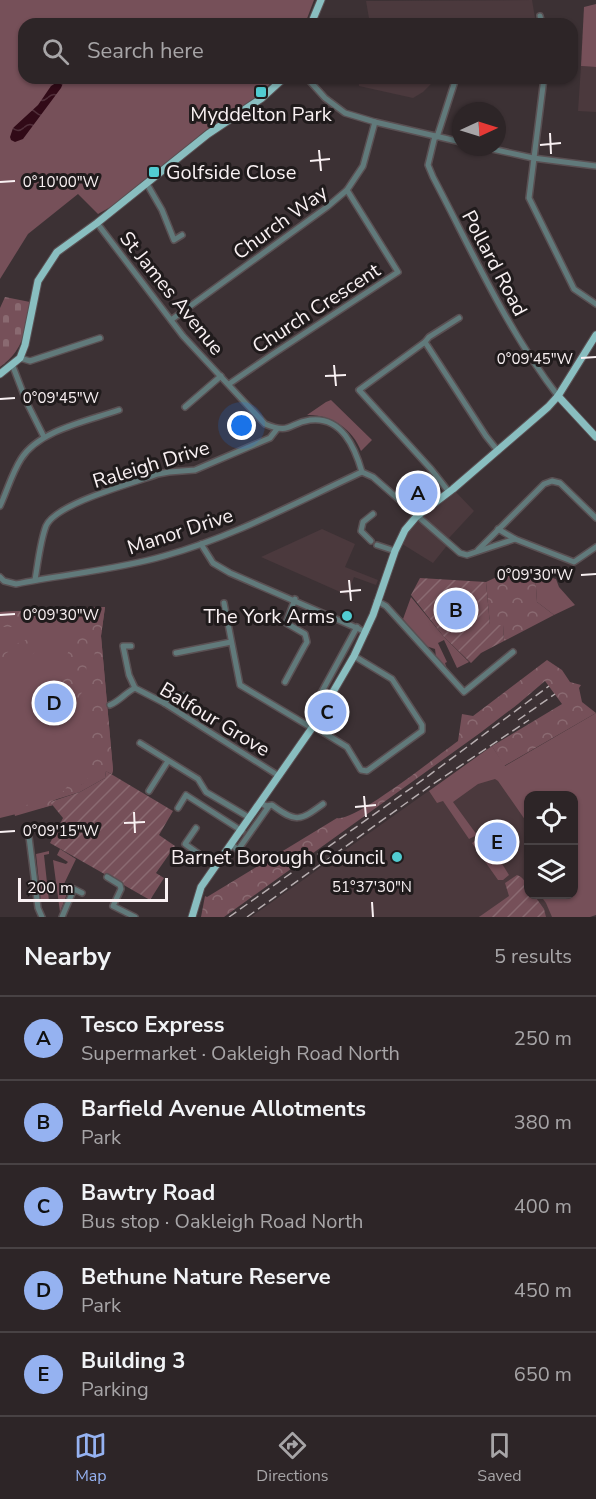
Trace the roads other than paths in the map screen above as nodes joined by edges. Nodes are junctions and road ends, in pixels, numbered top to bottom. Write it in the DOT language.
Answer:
graph roads {
  1 [pos="321,0"];
  2 [pos="314,18"];
  3 [pos="277,84"];
  4 [pos="312,84"];
  5 [pos="454,84"];
  6 [pos="543,84"];
  7 [pos="375,122"];
  8 [pos="436,136"];
  9 [pos="452,140"];
  10 [pos="506,153"];
  11 [pos="533,159"];
  12 [pos="596,166"];
  13 [pos="147,184"];
  14 [pos="348,190"];
  15 [pos="97,223"];
  16 [pos="182,235"];
  17 [pos="596,304"];
  18 [pos="459,318"];
  19 [pos="171,320"];
  20 [pos="596,335"];
  21 [pos="100,338"];
  22 [pos="425,342"];
  23 [pos="20,358"];
  24 [pos="12,364"];
  25 [pos="0,374"];
  26 [pos="221,376"];
  27 [pos="230,384"];
  28 [pos="558,396"];
  29 [pos="185,407"];
  30 [pos="119,410"];
  31 [pos="277,429"];
  32 [pos="44,437"];
  33 [pos="596,437"];
  34 [pos="498,451"];
  35 [pos="362,472"];
  36 [pos="449,492"];
  37 [pos="0,506"];
  38 [pos="373,514"];
  39 [pos="416,517"];
  40 [pos="596,518"];
  41 [pos="498,529"];
  42 [pos="515,539"];
  43 [pos="370,541"];
  44 [pos="201,544"];
  45 [pos="377,545"];
  46 [pos="596,547"];
  47 [pos="478,550"];
  48 [pos="395,551"];
  49 [pos="0,577"];
  50 [pos="35,580"];
  51 [pos="295,599"];
  52 [pos="378,602"];
  53 [pos="224,603"];
  54 [pos="357,627"];
  55 [pos="366,632"];
  56 [pos="231,642"];
  57 [pos="131,646"];
  58 [pos="513,652"];
  59 [pos="176,653"];
  60 [pos="354,656"];
  61 [pos="338,663"];
  62 [pos="347,668"];
  63 [pos="285,682"];
  64 [pos="135,688"];
  65 [pos="187,695"];
  66 [pos="328,701"];
  67 [pos="164,703"];
  68 [pos="110,705"];
  69 [pos="313,727"];
  70 [pos="140,743"];
  71 [pos="168,761"];
  72 [pos="279,776"];
  73 [pos="149,791"];
  74 [pos="265,804"];
  75 [pos="323,804"];
  76 [pos="178,808"];
  77 [pos="250,818"];
  78 [pos="196,828"];
  79 [pos="242,831"];
  80 [pos="29,837"];
  81 [pos="232,846"];
  82 [pos="216,866"];
  83 [pos="107,877"];
  84 [pos="82,893"];
  85 [pos="42,917"];
  86 [pos="62,917"];
  87 [pos="135,917"];
  88 [pos="192,917"];
  1 -- 2 [label="main road"];
  3 -- 13 [label="main road"];
  4 -- 7 [label="street"];
  5 -- 8 [label="street, Pollard Road"];
  6 -- 11 [label="street"];
  7 -- 8 [label="street"];
  7 -- 14 [label="street, Church Way"];
  8 -- 9 [label="street"];
  8 -- 28 [label="street, Pollard Road"];
  10 -- 11 [label="street"];
  11 -- 12 [label="street"];
  11 -- 17 [label="street"];
  13 -- 15 [label="main road"];
  13 -- 16 [label="street"];
  14 -- 19 [label="street, Church Way"];
  14 -- 27 [label="street, Church Crescent"];
  15 -- 19 [label="street, St James Avenue"];
  15 -- 23 [label="main road"];
  18 -- 22 [label="street"];
  19 -- 26 [label="street, St James Avenue"];
  20 -- 28 [label="main road"];
  21 -- 23 [label="street"];
  22 -- 34 [label="street"];
  22 -- 36 [label="street"];
  23 -- 24 [label="main road"];
  24 -- 25 [label="main road"];
  24 -- 32 [label="street"];
  26 -- 27 [label="street, St James Avenue"];
  26 -- 29 [label="street"];
  27 -- 31 [label="street, St James Avenue"];
  28 -- 33 [label="main road"];
  28 -- 34 [label="main road"];
  30 -- 32 [label="street"];
  31 -- 35 [label="street, Raleigh Drive"];
  31 -- 50 [label="street, Raleigh Drive"];
  32 -- 37 [label="street"];
  34 -- 36 [label="main road"];
  35 -- 39 [label="street"];
  35 -- 44 [label="street, Manor Drive"];
  36 -- 39 [label="main road"];
  38 -- 43 [label="street"];
  39 -- 47 [label="street"];
  39 -- 48 [label="main road"];
  40 -- 41 [label="street"];
  41 -- 42 [label="street"];
  41 -- 47 [label="street"];
  42 -- 46 [label="street"];
  42 -- 47 [label="street"];
  44 -- 50 [label="street, Manor Drive"];
  44 -- 51 [label="street"];
  45 -- 48 [label="street"];
  48 -- 52 [label="main road"];
  49 -- 50 [label="street, Manor Drive"];
  51 -- 54 [label="street"];
  51 -- 63 [label="street"];
  52 -- 55 [label="main road"];
  52 -- 58 [label="street"];
  53 -- 56 [label="street"];
  54 -- 55 [label="street"];
  54 -- 61 [label="street"];
  55 -- 60 [label="main road"];
  56 -- 59 [label="street"];
  56 -- 69 [label="street"];
  57 -- 64 [label="street, Balfour Grove"];
  60 -- 62 [label="main road"];
  60 -- 69 [label="street"];
  61 -- 62 [label="street"];
  61 -- 66 [label="street"];
  62 -- 66 [label="main road"];
  64 -- 67 [label="street, Balfour Grove"];
  64 -- 68 [label="street, Balfour Grove"];
  65 -- 67 [label="street"];
  66 -- 69 [label="main road"];
  67 -- 72 [label="street, Balfour Grove"];
  69 -- 72 [label="main road"];
  70 -- 71 [label="street"];
  71 -- 73 [label="street"];
  71 -- 77 [label="street"];
  72 -- 74 [label="main road"];
  74 -- 75 [label="street"];
  74 -- 77 [label="main road"];
  74 -- 81 [label="street"];
  76 -- 79 [label="street"];
  77 -- 79 [label="main road"];
  78 -- 82 [label="street"];
  79 -- 81 [label="main road"];
  80 -- 85 [label="street"];
  81 -- 82 [label="main road"];
  82 -- 88 [label="main road"];
  83 -- 87 [label="street"];
  84 -- 86 [label="street"];
}
